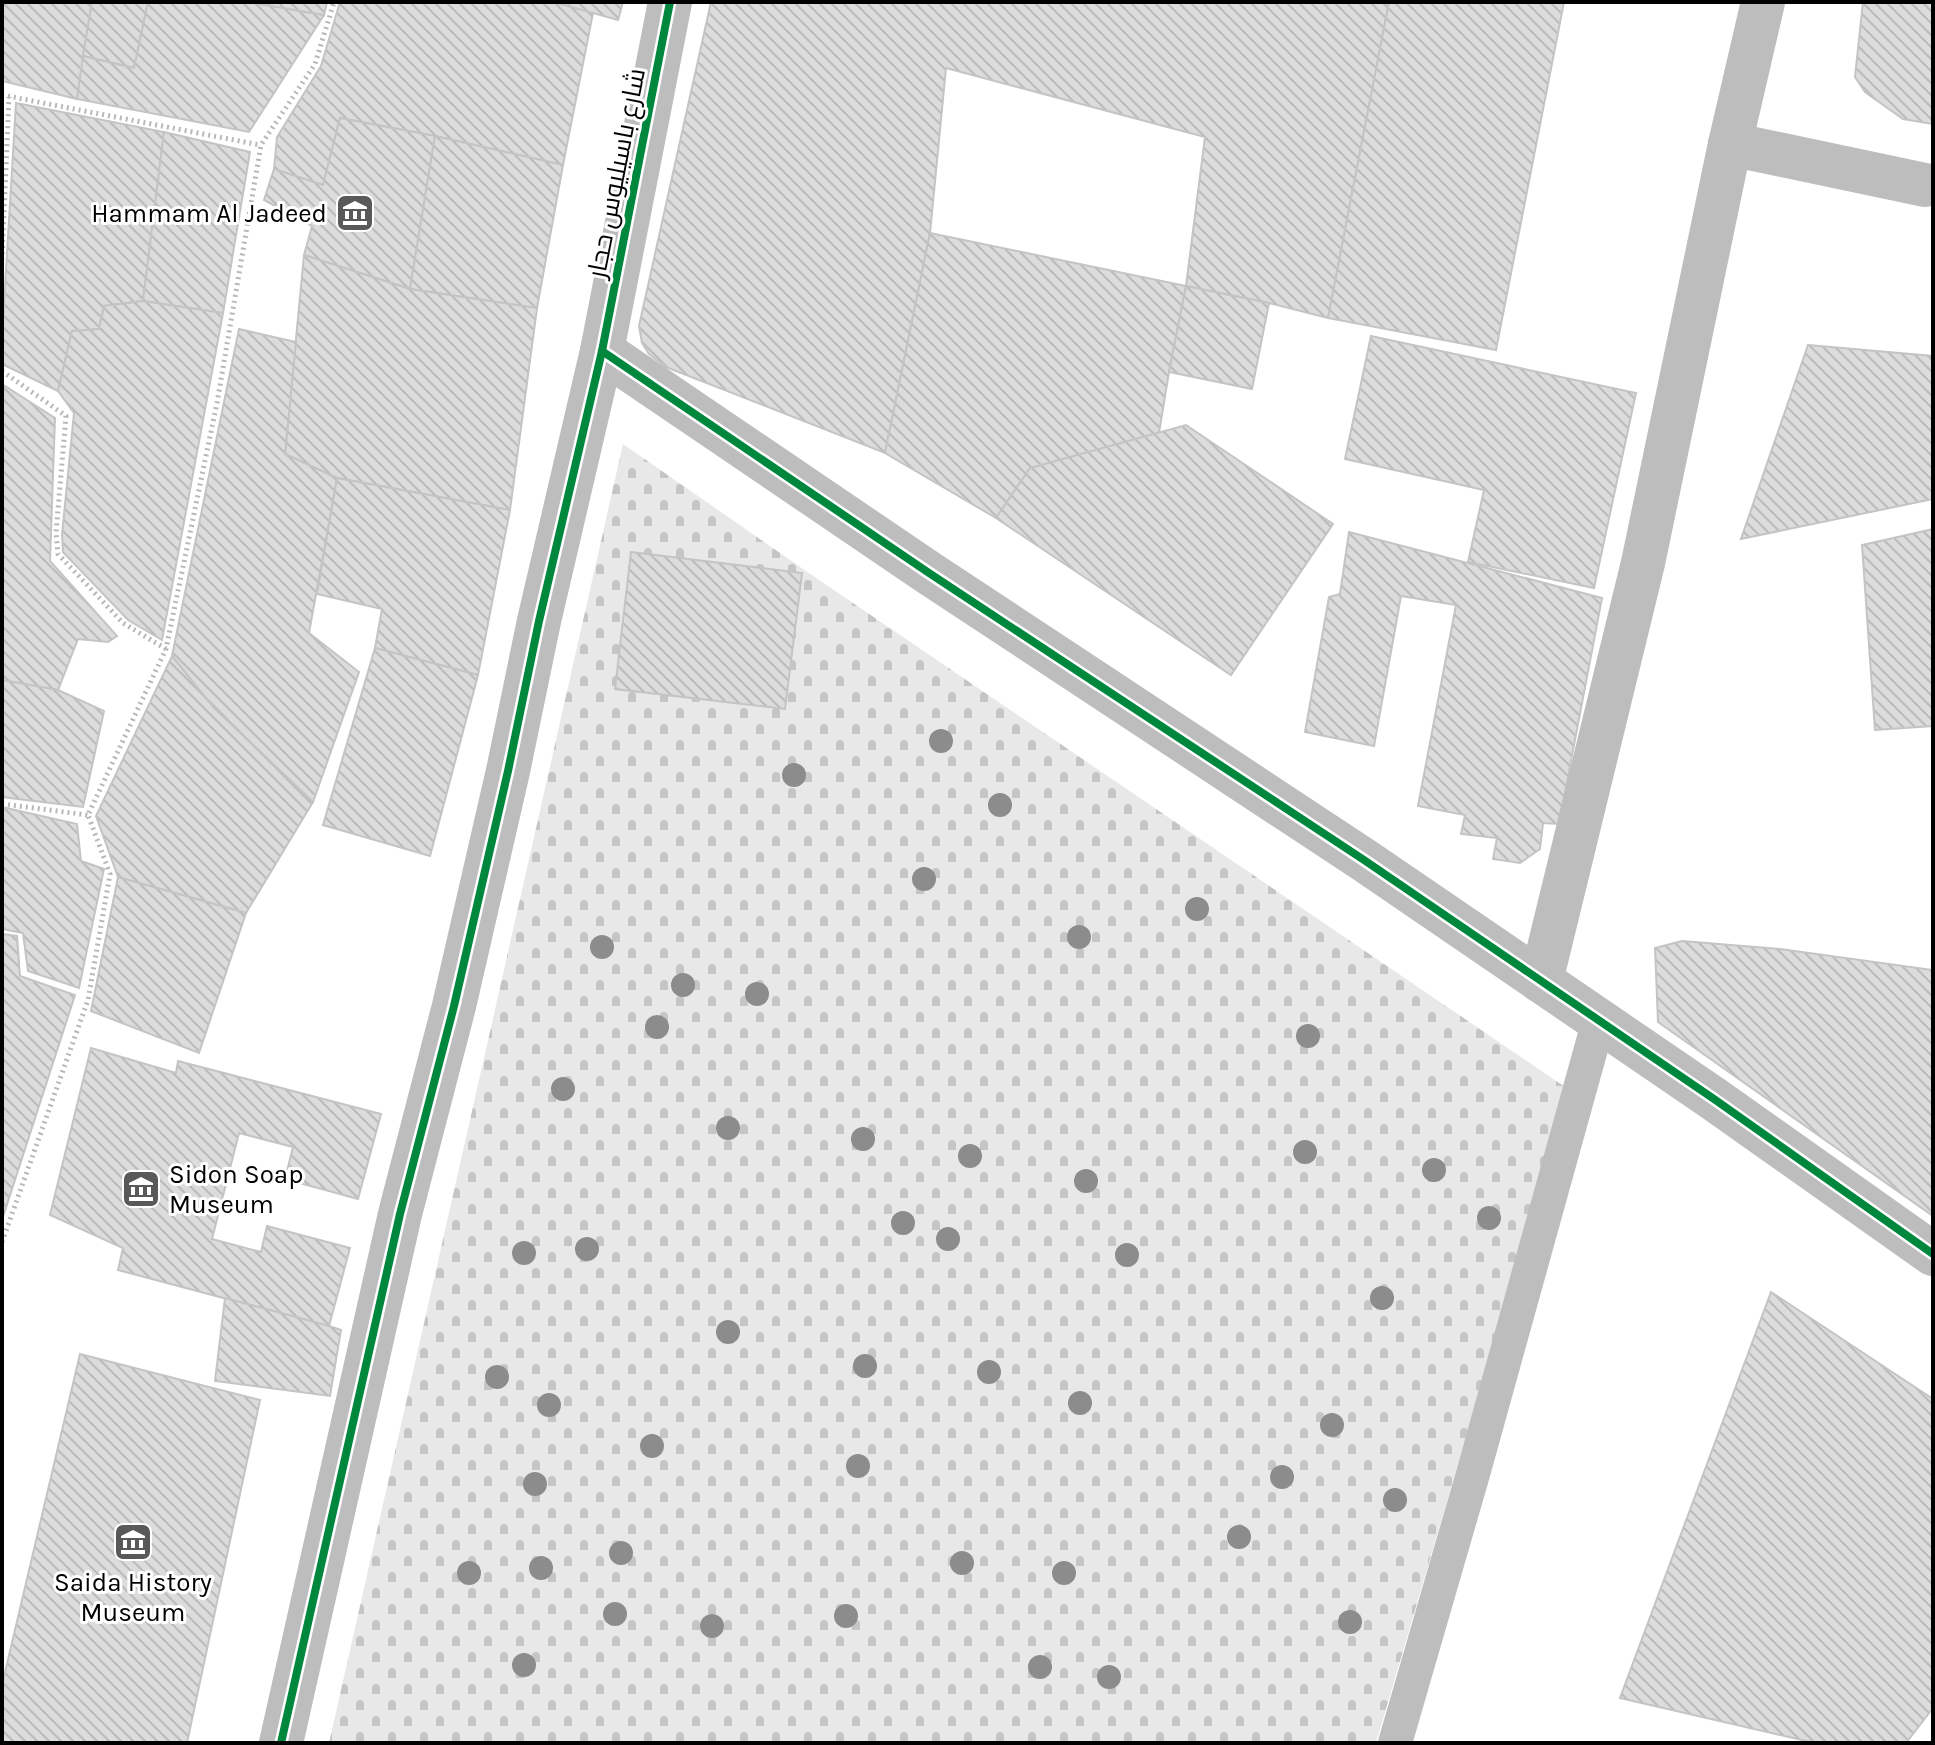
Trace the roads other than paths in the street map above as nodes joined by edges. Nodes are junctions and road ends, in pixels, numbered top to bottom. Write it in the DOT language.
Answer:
graph roads {
  1 [pos="670,2"];
  2 [pos="1763,2"];
  3 [pos="1730,144"];
  4 [pos="1925,185"];
  5 [pos="602,351"];
  6 [pos="1541,981"];
  7 [pos="1599,1020"];
  8 [pos="1933,1254"];
  9 [pos="281,1743"];
  10 [pos="1395,1743"];
  1 -- 5 [label="street, شارع باسيليوس حجار"];
  2 -- 3 [label="street"];
  3 -- 4 [label="street"];
  3 -- 6 [label="street"];
  5 -- 6 [label="street"];
  5 -- 9 [label="street, شارع باسيليوس حجار"];
  6 -- 7 [label="street"];
  7 -- 8 [label="street"];
  7 -- 10 [label="lane"];
}
